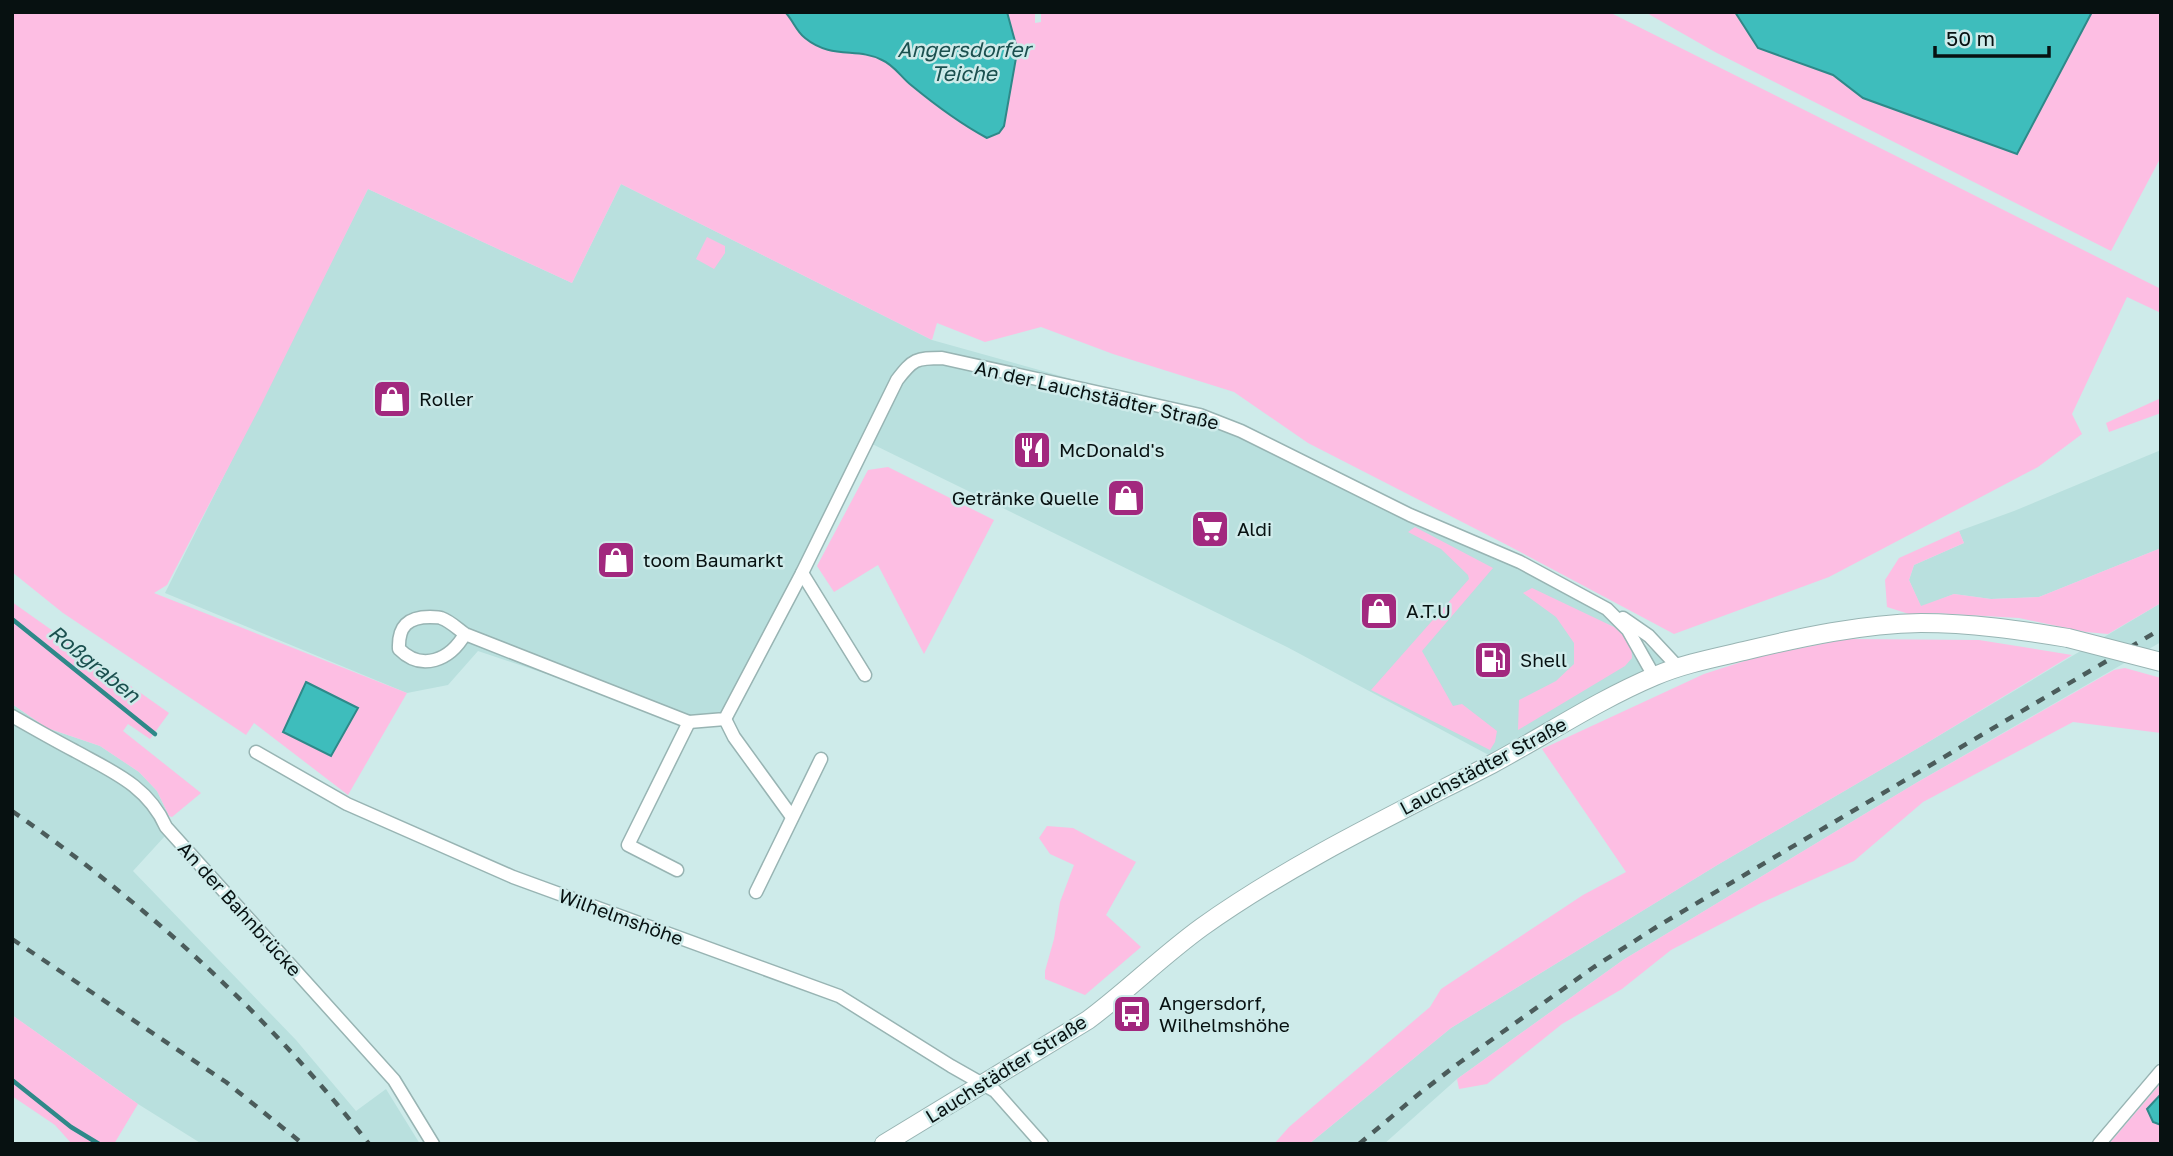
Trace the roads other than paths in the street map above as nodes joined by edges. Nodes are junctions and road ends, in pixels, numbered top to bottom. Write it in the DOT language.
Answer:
graph roads {
  1 [pos="802,572"];
  2 [pos="1607,609"];
  3 [pos="465,635"];
  4 [pos="2161,662"];
  5 [pos="1678,667"];
  6 [pos="864,675"];
  7 [pos="1654,676"];
  8 [pos="12,716"];
  9 [pos="725,719"];
  10 [pos="689,722"];
  11 [pos="256,752"];
  12 [pos="821,759"];
  13 [pos="792,817"];
  14 [pos="677,870"];
  15 [pos="756,892"];
  16 [pos="2161,1071"];
  17 [pos="983,1085"];
  18 [pos="433,1144"];
  19 [pos="884,1144"];
  20 [pos="1042,1144"];
  21 [pos="2099,1144"];
  1 -- 2 [label="street, An der Lauchstädter Straße"];
  1 -- 6 [label="street"];
  1 -- 9 [label="street, An der Lauchstädter Straße"];
  2 -- 5 [label="street"];
  2 -- 7 [label="street, An der Lauchstädter Straße"];
  3 -- 3 [label="street"];
  3 -- 10 [label="street"];
  4 -- 5 [label="main road, Lauchstädter Straße, bridge"];
  5 -- 7 [label="main road, Lauchstädter Straße"];
  7 -- 17 [label="main road, Lauchstädter Straße"];
  8 -- 18 [label="street, An der Bahnbrücke"];
  9 -- 10 [label="street"];
  9 -- 13 [label="street"];
  10 -- 14 [label="street"];
  11 -- 17 [label="street, Wilhelmshöhe"];
  12 -- 13 [label="street"];
  13 -- 15 [label="street"];
  16 -- 21 [label="street"];
  17 -- 19 [label="main road, Lauchstädter Straße"];
  17 -- 20 [label="street, Wilhelmshöhe"];
}
